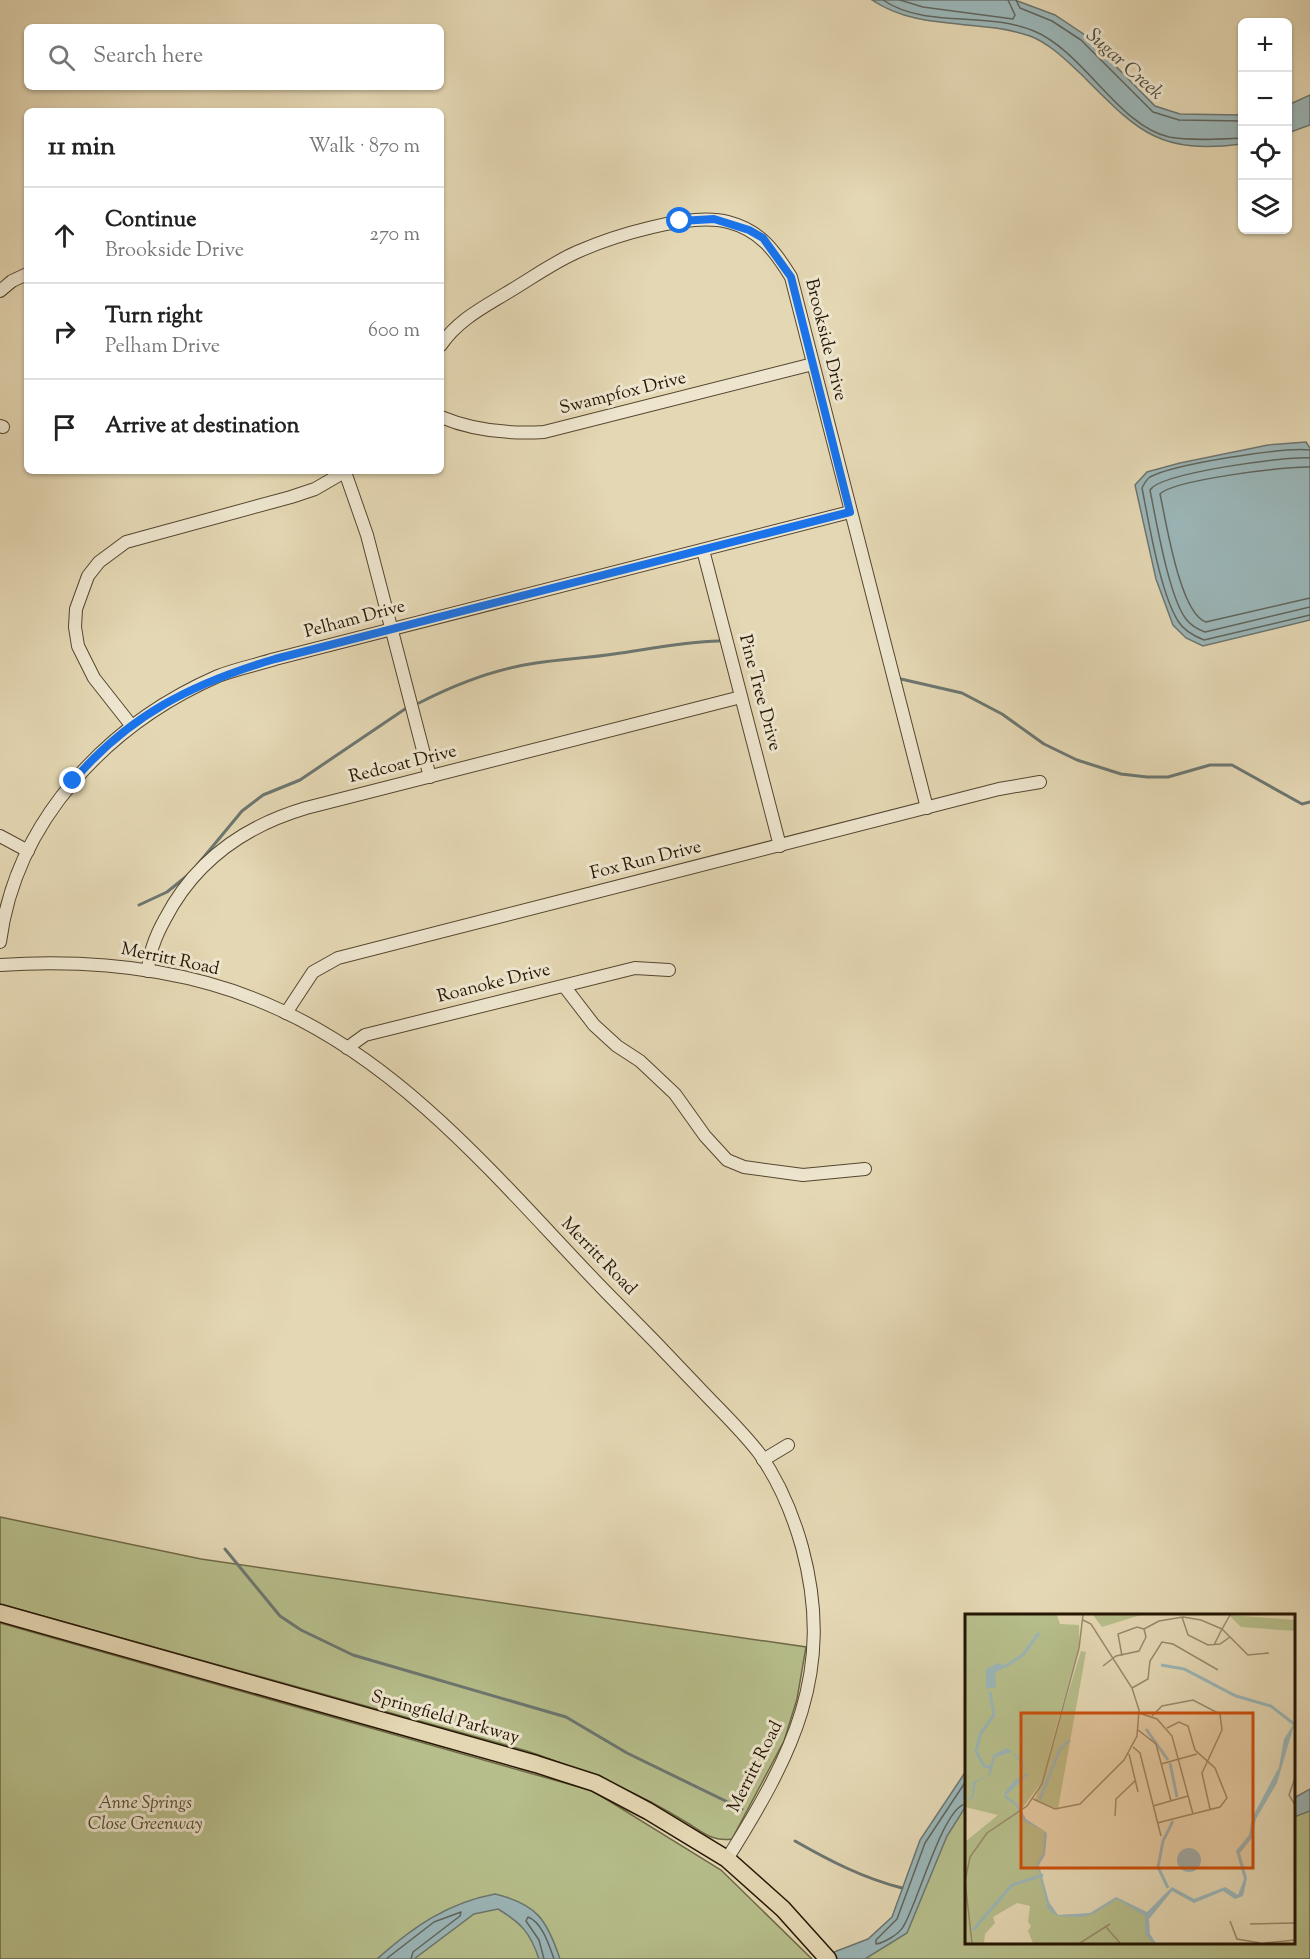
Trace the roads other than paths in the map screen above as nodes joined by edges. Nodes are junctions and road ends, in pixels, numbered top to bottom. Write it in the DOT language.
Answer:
graph roads {
  1 [pos="24,275"];
  2 [pos="0,291"];
  3 [pos="444,342"];
  4 [pos="813,364"];
  5 [pos="444,418"];
  6 [pos="342,474"];
  7 [pos="347,474"];
  8 [pos="850,512"];
  9 [pos="703,550"];
  10 [pos="392,629"];
  11 [pos="741,697"];
  12 [pos="131,725"];
  13 [pos="430,777"];
  14 [pos="1040,782"];
  15 [pos="927,808"];
  16 [pos="0,836"];
  17 [pos="780,846"];
  18 [pos="28,851"];
  19 [pos="0,942"];
  20 [pos="0,965"];
  21 [pos="669,970"];
  22 [pos="148,971"];
  23 [pos="564,986"];
  24 [pos="286,1013"];
  25 [pos="346,1048"];
  26 [pos="865,1169"];
  27 [pos="788,1445"];
  28 [pos="763,1460"];
  29 [pos="0,1613"];
  30 [pos="727,1859"];
  31 [pos="828,1959"];
  1 -- 2 [label="street"];
  3 -- 4 [label="street, Brookside Drive"];
  4 -- 5 [label="street, Swampfox Drive"];
  4 -- 8 [label="street, Brookside Drive"];
  6 -- 12 [label="street"];
  7 -- 10 [label="street"];
  8 -- 9 [label="street, Pelham Drive"];
  8 -- 15 [label="street, Brookside Drive"];
  9 -- 10 [label="street, Pelham Drive"];
  9 -- 11 [label="street, Pine Tree Drive"];
  10 -- 12 [label="street, Pelham Drive"];
  10 -- 13 [label="street"];
  11 -- 13 [label="street, Redcoat Drive"];
  11 -- 17 [label="street, Pine Tree Drive"];
  12 -- 18 [label="street, Pelham Drive"];
  13 -- 22 [label="street, Redcoat Drive"];
  14 -- 15 [label="street, Fox Run Drive"];
  15 -- 17 [label="street, Fox Run Drive"];
  16 -- 18 [label="street"];
  17 -- 24 [label="street, Fox Run Drive"];
  18 -- 19 [label="street, Pelham Drive"];
  20 -- 22 [label="street, Merritt Road"];
  21 -- 23 [label="street"];
  22 -- 24 [label="street, Merritt Road"];
  23 -- 25 [label="street, Roanoke Drive"];
  23 -- 26 [label="street, Roanoke Drive"];
  24 -- 25 [label="street, Merritt Road"];
  25 -- 28 [label="street, Merritt Road"];
  27 -- 28 [label="street"];
  28 -- 30 [label="street, Merritt Road"];
  29 -- 30 [label="main road, Springfield Parkway"];
  30 -- 31 [label="main road, Springfield Parkway"];
}
